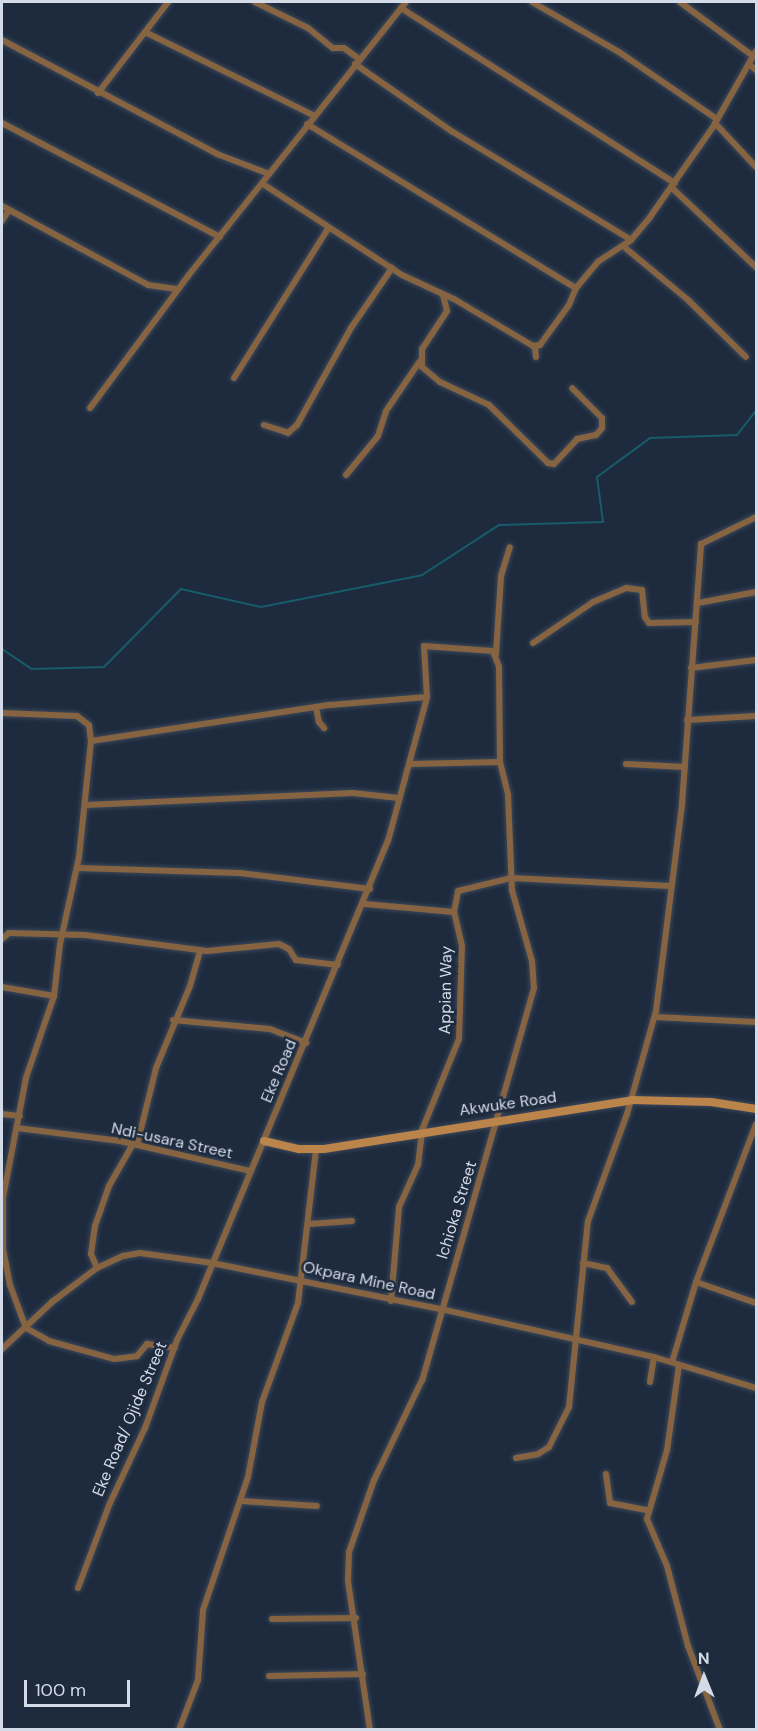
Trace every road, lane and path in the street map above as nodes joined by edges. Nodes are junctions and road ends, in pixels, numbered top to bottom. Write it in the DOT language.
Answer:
graph roads {
  1 [pos="168,2"];
  2 [pos="255,2"];
  3 [pos="406,2"];
  4 [pos="532,2"];
  5 [pos="680,2"];
  6 [pos="401,8"];
  7 [pos="146,32"];
  8 [pos="2,40"];
  9 [pos="755,53"];
  10 [pos="356,61"];
  11 [pos="749,64"];
  12 [pos="756,70"];
  13 [pos="98,93"];
  14 [pos="313,115"];
  15 [pos="716,121"];
  16 [pos="2,123"];
  17 [pos="307,124"];
  18 [pos="756,166"];
  19 [pos="270,174"];
  20 [pos="263,184"];
  21 [pos="673,185"];
  22 [pos="2,206"];
  23 [pos="9,210"];
  24 [pos="2,221"];
  25 [pos="328,227"];
  26 [pos="220,237"];
  27 [pos="631,240"];
  28 [pos="623,246"];
  29 [pos="756,267"];
  30 [pos="392,268"];
  31 [pos="576,288"];
  32 [pos="177,289"];
  33 [pos="443,295"];
  34 [pos="535,346"];
  35 [pos="536,357"];
  36 [pos="746,357"];
  37 [pos="420,361"];
  38 [pos="234,378"];
  39 [pos="572,388"];
  40 [pos="90,408"];
  41 [pos="264,425"];
  42 [pos="346,475"];
  43 [pos="756,517"];
  44 [pos="510,548"];
  45 [pos="756,592"];
  46 [pos="698,603"];
  47 [pos="696,622"];
  48 [pos="533,643"];
  49 [pos="496,654"];
  50 [pos="756,660"];
  51 [pos="691,668"];
  52 [pos="427,697"];
  53 [pos="316,707"];
  54 [pos="2,713"];
  55 [pos="756,716"];
  56 [pos="687,720"];
  57 [pos="324,728"];
  58 [pos="91,741"];
  59 [pos="500,762"];
  60 [pos="409,764"];
  61 [pos="626,764"];
  62 [pos="685,767"];
  63 [pos="399,798"];
  64 [pos="86,805"];
  65 [pos="78,868"];
  66 [pos="511,878"];
  67 [pos="670,886"];
  68 [pos="370,890"];
  69 [pos="364,904"];
  70 [pos="454,912"];
  71 [pos="62,935"];
  72 [pos="2,939"];
  73 [pos="200,951"];
  74 [pos="338,965"];
  75 [pos="2,987"];
  76 [pos="54,996"];
  77 [pos="655,1017"];
  78 [pos="173,1020"];
  79 [pos="756,1022"];
  80 [pos="306,1043"];
  81 [pos="632,1100"];
  82 [pos="756,1109"];
  83 [pos="2,1114"];
  84 [pos="20,1116"];
  85 [pos="500,1119"];
  86 [pos="756,1124"];
  87 [pos="17,1128"];
  88 [pos="421,1133"];
  89 [pos="264,1141"];
  90 [pos="135,1144"];
  91 [pos="316,1149"];
  92 [pos="250,1171"];
  93 [pos="2,1197"];
  94 [pos="352,1221"];
  95 [pos="309,1224"];
  96 [pos="212,1263"];
  97 [pos="583,1263"];
  98 [pos="4,1268"];
  99 [pos="97,1268"];
  100 [pos="301,1280"];
  101 [pos="696,1282"];
  102 [pos="391,1301"];
  103 [pos="633,1302"];
  104 [pos="756,1303"];
  105 [pos="441,1310"];
  106 [pos="26,1328"];
  107 [pos="578,1340"];
  108 [pos="175,1348"];
  109 [pos="2,1349"];
  110 [pos="654,1357"];
  111 [pos="676,1363"];
  112 [pos="650,1382"];
  113 [pos="756,1388"];
  114 [pos="516,1458"];
  115 [pos="606,1474"];
  116 [pos="241,1501"];
  117 [pos="317,1506"];
  118 [pos="647,1510"];
  119 [pos="78,1588"];
  120 [pos="272,1618"];
  121 [pos="356,1618"];
  122 [pos="363,1674"];
  123 [pos="269,1676"];
  124 [pos="179,1730"];
  125 [pos="370,1730"];
  126 [pos="720,1730"];
  1 -- 7 [label="street"];
  2 -- 10 [label="street"];
  3 -- 6 [label="street"];
  4 -- 15 [label="street"];
  5 -- 9 [label="street"];
  6 -- 10 [label="street"];
  6 -- 21 [label="street"];
  7 -- 13 [label="street"];
  7 -- 14 [label="street"];
  8 -- 13 [label="street"];
  9 -- 11 [label="street"];
  10 -- 14 [label="street"];
  10 -- 27 [label="street"];
  11 -- 12 [label="street"];
  11 -- 15 [label="street"];
  13 -- 19 [label="street"];
  14 -- 17 [label="street"];
  15 -- 18 [label="street"];
  15 -- 21 [label="street"];
  16 -- 26 [label="street"];
  17 -- 19 [label="street"];
  17 -- 31 [label="street"];
  19 -- 20 [label="street"];
  20 -- 25 [label="street"];
  20 -- 26 [label="street"];
  21 -- 27 [label="street"];
  21 -- 29 [label="street"];
  22 -- 23 [label="street"];
  23 -- 24 [label="street"];
  23 -- 32 [label="street"];
  25 -- 30 [label="street"];
  25 -- 38 [label="street"];
  26 -- 32 [label="street"];
  27 -- 28 [label="street"];
  28 -- 31 [label="street"];
  28 -- 36 [label="street"];
  30 -- 33 [label="street"];
  30 -- 41 [label="street"];
  31 -- 34 [label="street"];
  32 -- 40 [label="street"];
  33 -- 34 [label="street"];
  33 -- 37 [label="street"];
  34 -- 35 [label="street"];
  37 -- 39 [label="street"];
  37 -- 42 [label="street"];
  43 -- 46 [label="street"];
  44 -- 49 [label="street, Ichioka Street"];
  45 -- 46 [label="street"];
  46 -- 47 [label="street"];
  47 -- 48 [label="street"];
  47 -- 51 [label="street"];
  49 -- 52 [label="street, Eke Road"];
  49 -- 59 [label="street, Ichioka Street"];
  50 -- 51 [label="street"];
  51 -- 56 [label="street"];
  52 -- 53 [label="street"];
  52 -- 60 [label="street, Eke Road"];
  53 -- 57 [label="street"];
  53 -- 58 [label="street"];
  54 -- 58 [label="street"];
  55 -- 56 [label="street"];
  56 -- 62 [label="street"];
  58 -- 64 [label="street"];
  59 -- 60 [label="street"];
  59 -- 66 [label="street, Ichioka Street"];
  60 -- 63 [label="street, Eke Road"];
  61 -- 62 [label="street"];
  62 -- 67 [label="street"];
  63 -- 64 [label="street"];
  63 -- 68 [label="street, Eke Road"];
  64 -- 65 [label="street"];
  65 -- 68 [label="street"];
  65 -- 71 [label="street"];
  66 -- 67 [label="street"];
  66 -- 70 [label="street"];
  66 -- 85 [label="street, Ichioka Street"];
  67 -- 77 [label="street"];
  68 -- 69 [label="street, Eke Road"];
  69 -- 70 [label="street"];
  69 -- 74 [label="street, Eke Road"];
  70 -- 88 [label="street, Appian Way"];
  71 -- 72 [label="street"];
  71 -- 73 [label="street"];
  71 -- 76 [label="street"];
  73 -- 74 [label="street"];
  73 -- 78 [label="street"];
  74 -- 80 [label="street, Eke Road"];
  75 -- 76 [label="street"];
  76 -- 84 [label="street"];
  77 -- 79 [label="street"];
  77 -- 81 [label="street"];
  78 -- 80 [label="street"];
  78 -- 90 [label="street"];
  80 -- 89 [label="street, Eke Road"];
  81 -- 82 [label="main road, Akwuke Road"];
  81 -- 85 [label="main road, Akwuke Road"];
  81 -- 97 [label="street"];
  83 -- 84 [label="street"];
  84 -- 87 [label="street"];
  85 -- 88 [label="main road, Akwuke Road"];
  85 -- 105 [label="street, Ichioka Street"];
  86 -- 101 [label="street"];
  87 -- 90 [label="street, Ndi-usara Street"];
  87 -- 93 [label="street"];
  88 -- 91 [label="main road, Akwuke Road"];
  88 -- 102 [label="street, Appian Way"];
  89 -- 91 [label="main road, Akwuke Road"];
  89 -- 92 [label="street, Eke Road"];
  90 -- 92 [label="street, Ndi-usara Street"];
  90 -- 99 [label="street"];
  91 -- 95 [label="street"];
  92 -- 96 [label="street, Eke Road"];
  93 -- 98 [label="street"];
  94 -- 95 [label="street"];
  95 -- 100 [label="street"];
  96 -- 99 [label="street, Okpara Mine Road"];
  96 -- 100 [label="street, Okpara Mine Road"];
  96 -- 108 [label="street, Eke Road/ Ojide Street"];
  97 -- 103 [label="street"];
  97 -- 107 [label="street"];
  98 -- 106 [label="street"];
  99 -- 106 [label="street, Okpara Mine Road"];
  100 -- 102 [label="street, Okpara Mine Road"];
  100 -- 116 [label="street"];
  101 -- 104 [label="street"];
  101 -- 111 [label="street"];
  102 -- 105 [label="street, Okpara Mine Road"];
  105 -- 107 [label="street, Okpara Mine Road"];
  105 -- 121 [label="street, Ichioka Street"];
  106 -- 108 [label="street"];
  106 -- 109 [label="street, Okpara Mine Road"];
  107 -- 110 [label="street, Okpara Mine Road"];
  107 -- 114 [label="street"];
  108 -- 119 [label="street, Eke Road/ Ojide Street"];
  110 -- 111 [label="street, Okpara Mine Road"];
  110 -- 112 [label="street"];
  111 -- 113 [label="street, Okpara Mine Road"];
  111 -- 118 [label="street"];
  115 -- 118 [label="street"];
  116 -- 117 [label="street"];
  116 -- 124 [label="street"];
  118 -- 126 [label="street"];
  120 -- 121 [label="street"];
  121 -- 122 [label="street, Ichioka Street"];
  122 -- 123 [label="street"];
  122 -- 125 [label="street, Ichioka Street"];
}
